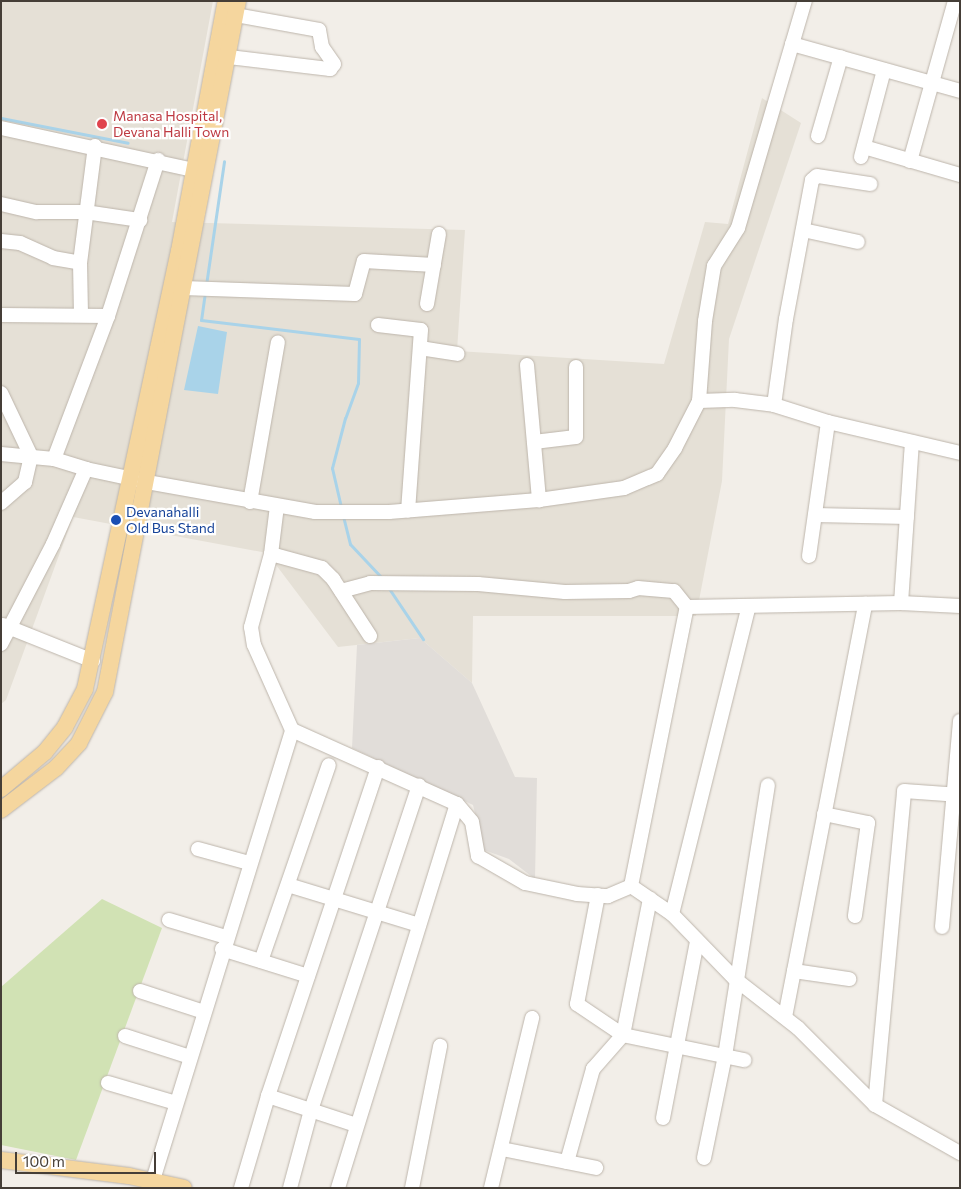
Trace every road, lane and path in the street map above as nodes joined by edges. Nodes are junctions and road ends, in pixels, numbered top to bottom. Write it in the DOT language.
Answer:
graph roads {
  1 [pos="226,1"];
  2 [pos="805,1"];
  3 [pos="955,1"];
  4 [pos="237,8"];
  5 [pos="792,44"];
  6 [pos="229,57"];
  7 [pos="841,57"];
  8 [pos="884,70"];
  9 [pos="933,83"];
  10 [pos="960,91"];
  11 [pos="1,128"];
  12 [pos="818,136"];
  13 [pos="95,146"];
  14 [pos="158,160"];
  15 [pos="910,160"];
  16 [pos="200,171"];
  17 [pos="959,173"];
  18 [pos="870,184"];
  19 [pos="1,204"];
  20 [pos="85,212"];
  21 [pos="140,220"];
  22 [pos="802,230"];
  23 [pos="439,234"];
  24 [pos="1,240"];
  25 [pos="858,242"];
  26 [pos="80,262"];
  27 [pos="434,265"];
  28 [pos="183,288"];
  29 [pos="427,304"];
  30 [pos="81,314"];
  31 [pos="1,315"];
  32 [pos="108,316"];
  33 [pos="378,325"];
  34 [pos="278,342"];
  35 [pos="420,348"];
  36 [pos="458,354"];
  37 [pos="527,366"];
  38 [pos="576,367"];
  39 [pos="1,392"];
  40 [pos="699,401"];
  41 [pos="774,405"];
  42 [pos="828,422"];
  43 [pos="534,442"];
  44 [pos="912,442"];
  45 [pos="960,453"];
  46 [pos="1,454"];
  47 [pos="31,456"];
  48 [pos="54,459"];
  49 [pos="86,470"];
  50 [pos="139,480"];
  51 [pos="539,500"];
  52 [pos="250,502"];
  53 [pos="1,504"];
  54 [pos="277,506"];
  55 [pos="408,511"];
  56 [pos="815,515"];
  57 [pos="907,516"];
  58 [pos="271,554"];
  59 [pos="809,556"];
  60 [pos="341,591"];
  61 [pos="901,603"];
  62 [pos="865,604"];
  63 [pos="749,606"];
  64 [pos="960,606"];
  65 [pos="687,607"];
  66 [pos="6,626"];
  67 [pos="370,636"];
  68 [pos="1,644"];
  69 [pos="93,661"];
  70 [pos="960,721"];
  71 [pos="292,730"];
  72 [pos="329,765"];
  73 [pos="378,767"];
  74 [pos="768,785"];
  75 [pos="419,786"];
  76 [pos="1,789"];
  77 [pos="957,795"];
  78 [pos="457,804"];
  79 [pos="1,810"];
  80 [pos="824,814"];
  81 [pos="198,849"];
  82 [pos="249,863"];
  83 [pos="288,885"];
  84 [pos="631,886"];
  85 [pos="598,895"];
  86 [pos="333,899"];
  87 [pos="650,899"];
  88 [pos="377,912"];
  89 [pos="672,914"];
  90 [pos="855,916"];
  91 [pos="169,920"];
  92 [pos="418,925"];
  93 [pos="942,927"];
  94 [pos="697,942"];
  95 [pos="224,943"];
  96 [pos="261,962"];
  97 [pos="794,970"];
  98 [pos="308,976"];
  99 [pos="735,978"];
  100 [pos="849,979"];
  101 [pos="140,991"];
  102 [pos="204,1012"];
  103 [pos="532,1018"];
  104 [pos="785,1018"];
  105 [pos="623,1035"];
  106 [pos="125,1036"];
  107 [pos="440,1046"];
  108 [pos="677,1046"];
  109 [pos="725,1056"];
  110 [pos="190,1057"];
  111 [pos="744,1060"];
  112 [pos="108,1083"];
  113 [pos="268,1096"];
  114 [pos="176,1103"];
  115 [pos="875,1105"];
  116 [pos="311,1110"];
  117 [pos="663,1118"];
  118 [pos="356,1125"];
  119 [pos="502,1149"];
  120 [pos="960,1153"];
  121 [pos="704,1158"];
  122 [pos="1,1160"];
  123 [pos="567,1162"];
  124 [pos="596,1168"];
  125 [pos="153,1180"];
  126 [pos="179,1187"];
  127 [pos="241,1188"];
  128 [pos="290,1188"];
  129 [pos="338,1188"];
  130 [pos="412,1188"];
  131 [pos="491,1188"];
  1 -- 16 [label="main road"];
  2 -- 5 [label="street"];
  3 -- 9 [label="street"];
  4 -- 6 [label="main road"];
  4 -- 6 [label="street"];
  5 -- 7 [label="street"];
  5 -- 40 [label="street"];
  6 -- 16 [label="main road"];
  7 -- 8 [label="street"];
  7 -- 12 [label="street"];
  8 -- 9 [label="street"];
  8 -- 15 [label="street"];
  9 -- 10 [label="street"];
  9 -- 15 [label="street"];
  11 -- 13 [label="street"];
  13 -- 14 [label="street"];
  13 -- 20 [label="street"];
  14 -- 16 [label="street"];
  14 -- 21 [label="street"];
  15 -- 17 [label="street"];
  16 -- 28 [label="main road"];
  16 -- 50 [label="main road"];
  18 -- 22 [label="street"];
  19 -- 20 [label="street"];
  20 -- 21 [label="street"];
  20 -- 26 [label="street"];
  21 -- 32 [label="street"];
  22 -- 25 [label="street"];
  22 -- 41 [label="street"];
  23 -- 27 [label="street"];
  24 -- 26 [label="street"];
  26 -- 30 [label="street"];
  27 -- 28 [label="street"];
  27 -- 29 [label="street"];
  28 -- 50 [label="main road"];
  30 -- 31 [label="street"];
  30 -- 32 [label="street"];
  32 -- 48 [label="street"];
  33 -- 35 [label="street"];
  34 -- 52 [label="street"];
  35 -- 36 [label="street"];
  35 -- 55 [label="street"];
  37 -- 43 [label="street"];
  38 -- 43 [label="street"];
  39 -- 47 [label="street"];
  40 -- 41 [label="street"];
  40 -- 51 [label="street"];
  41 -- 42 [label="street"];
  42 -- 44 [label="street"];
  42 -- 56 [label="street"];
  43 -- 51 [label="street"];
  44 -- 45 [label="street"];
  44 -- 57 [label="street"];
  46 -- 47 [label="street"];
  47 -- 48 [label="street"];
  47 -- 53 [label="street"];
  48 -- 49 [label="street"];
  49 -- 50 [label="street"];
  49 -- 66 [label="street"];
  50 -- 52 [label="street"];
  50 -- 69 [label="main road"];
  50 -- 79 [label="main road"];
  51 -- 55 [label="street"];
  52 -- 54 [label="street"];
  54 -- 55 [label="street"];
  54 -- 58 [label="street"];
  56 -- 57 [label="street"];
  56 -- 59 [label="street"];
  57 -- 61 [label="street"];
  58 -- 60 [label="street"];
  58 -- 71 [label="street"];
  60 -- 65 [label="street"];
  60 -- 67 [label="street"];
  61 -- 62 [label="street"];
  61 -- 64 [label="street"];
  62 -- 63 [label="street"];
  62 -- 80 [label="street"];
  63 -- 65 [label="street"];
  63 -- 89 [label="street"];
  65 -- 84 [label="street"];
  66 -- 68 [label="street"];
  66 -- 69 [label="street"];
  69 -- 76 [label="main road"];
  70 -- 77 [label="street"];
  71 -- 73 [label="street"];
  71 -- 82 [label="street"];
  72 -- 83 [label="street"];
  73 -- 75 [label="street"];
  73 -- 86 [label="street"];
  74 -- 99 [label="street"];
  75 -- 78 [label="street"];
  75 -- 88 [label="street"];
  77 -- 93 [label="street"];
  77 -- 115 [label="street"];
  78 -- 85 [label="street"];
  78 -- 92 [label="street"];
  80 -- 90 [label="street"];
  80 -- 97 [label="street"];
  81 -- 82 [label="street"];
  82 -- 95 [label="street"];
  83 -- 86 [label="street"];
  83 -- 96 [label="street"];
  84 -- 85 [label="street"];
  84 -- 87 [label="street"];
  85 -- 105 [label="street"];
  86 -- 88 [label="street"];
  86 -- 98 [label="street"];
  87 -- 89 [label="street"];
  87 -- 105 [label="street"];
  88 -- 92 [label="street"];
  88 -- 116 [label="street"];
  89 -- 94 [label="street"];
  91 -- 95 [label="street"];
  92 -- 118 [label="street"];
  94 -- 99 [label="street"];
  94 -- 108 [label="street"];
  95 -- 96 [label="street"];
  95 -- 102 [label="street"];
  96 -- 98 [label="street"];
  97 -- 100 [label="street"];
  97 -- 104 [label="street"];
  98 -- 113 [label="street"];
  99 -- 104 [label="street"];
  99 -- 109 [label="street"];
  101 -- 102 [label="street"];
  102 -- 110 [label="street"];
  103 -- 119 [label="street"];
  104 -- 115 [label="street"];
  105 -- 108 [label="street"];
  105 -- 123 [label="street"];
  106 -- 110 [label="street"];
  107 -- 130 [label="street"];
  108 -- 109 [label="street"];
  108 -- 117 [label="street"];
  109 -- 111 [label="street"];
  109 -- 121 [label="street"];
  110 -- 114 [label="street"];
  112 -- 114 [label="street"];
  113 -- 116 [label="street"];
  113 -- 127 [label="street"];
  114 -- 125 [label="street"];
  115 -- 120 [label="street"];
  116 -- 118 [label="street"];
  116 -- 128 [label="street"];
  118 -- 129 [label="street"];
  119 -- 123 [label="street"];
  119 -- 131 [label="street"];
  122 -- 125 [label="main road"];
  123 -- 124 [label="street"];
  125 -- 126 [label="main road"];
}
